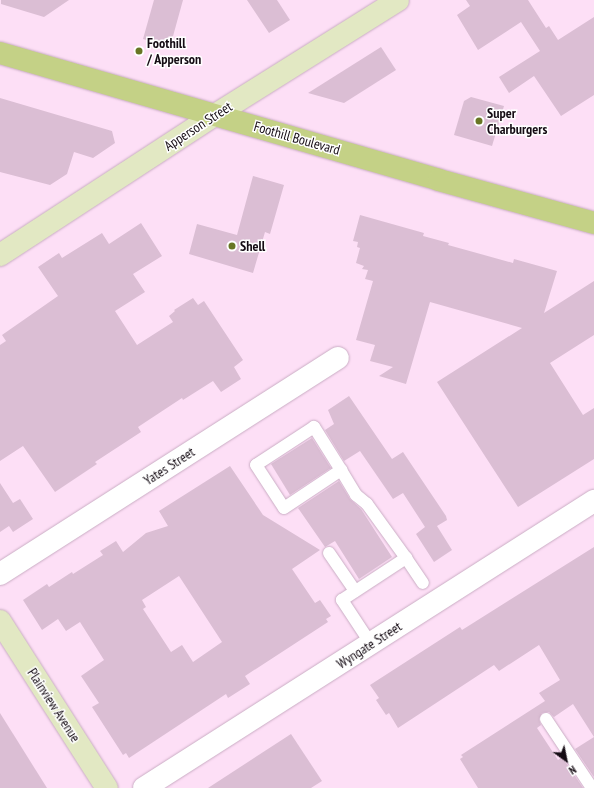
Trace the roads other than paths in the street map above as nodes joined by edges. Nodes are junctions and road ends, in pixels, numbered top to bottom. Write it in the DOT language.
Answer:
graph roads {
  1 [pos="398,0"];
  2 [pos="0,53"];
  3 [pos="215,114"];
  4 [pos="594,222"];
  5 [pos="0,255"];
  6 [pos="338,358"];
  7 [pos="341,470"];
  8 [pos="594,501"];
  9 [pos="329,553"];
  10 [pos="406,558"];
  11 [pos="0,574"];
  12 [pos="423,583"];
  13 [pos="355,591"];
  14 [pos="0,621"];
  15 [pos="371,644"];
  16 [pos="546,718"];
  17 [pos="108,788"];
  18 [pos="144,788"];
  19 [pos="592,788"];
  1 -- 3 [label="street, Apperson Street"];
  2 -- 3 [label="main road, Foothill Boulevard"];
  3 -- 4 [label="main road, Foothill Boulevard"];
  3 -- 5 [label="street, Apperson Street"];
  6 -- 11 [label="street, Yates Street"];
  7 -- 7 [label="lane"];
  7 -- 10 [label="lane"];
  8 -- 15 [label="street, Wyngate Street"];
  9 -- 13 [label="lane"];
  10 -- 12 [label="lane"];
  10 -- 13 [label="lane"];
  13 -- 15 [label="lane"];
  14 -- 17 [label="street, Plainview Avenue"];
  15 -- 18 [label="street, Wyngate Street"];
  16 -- 19 [label="lane"];
}
